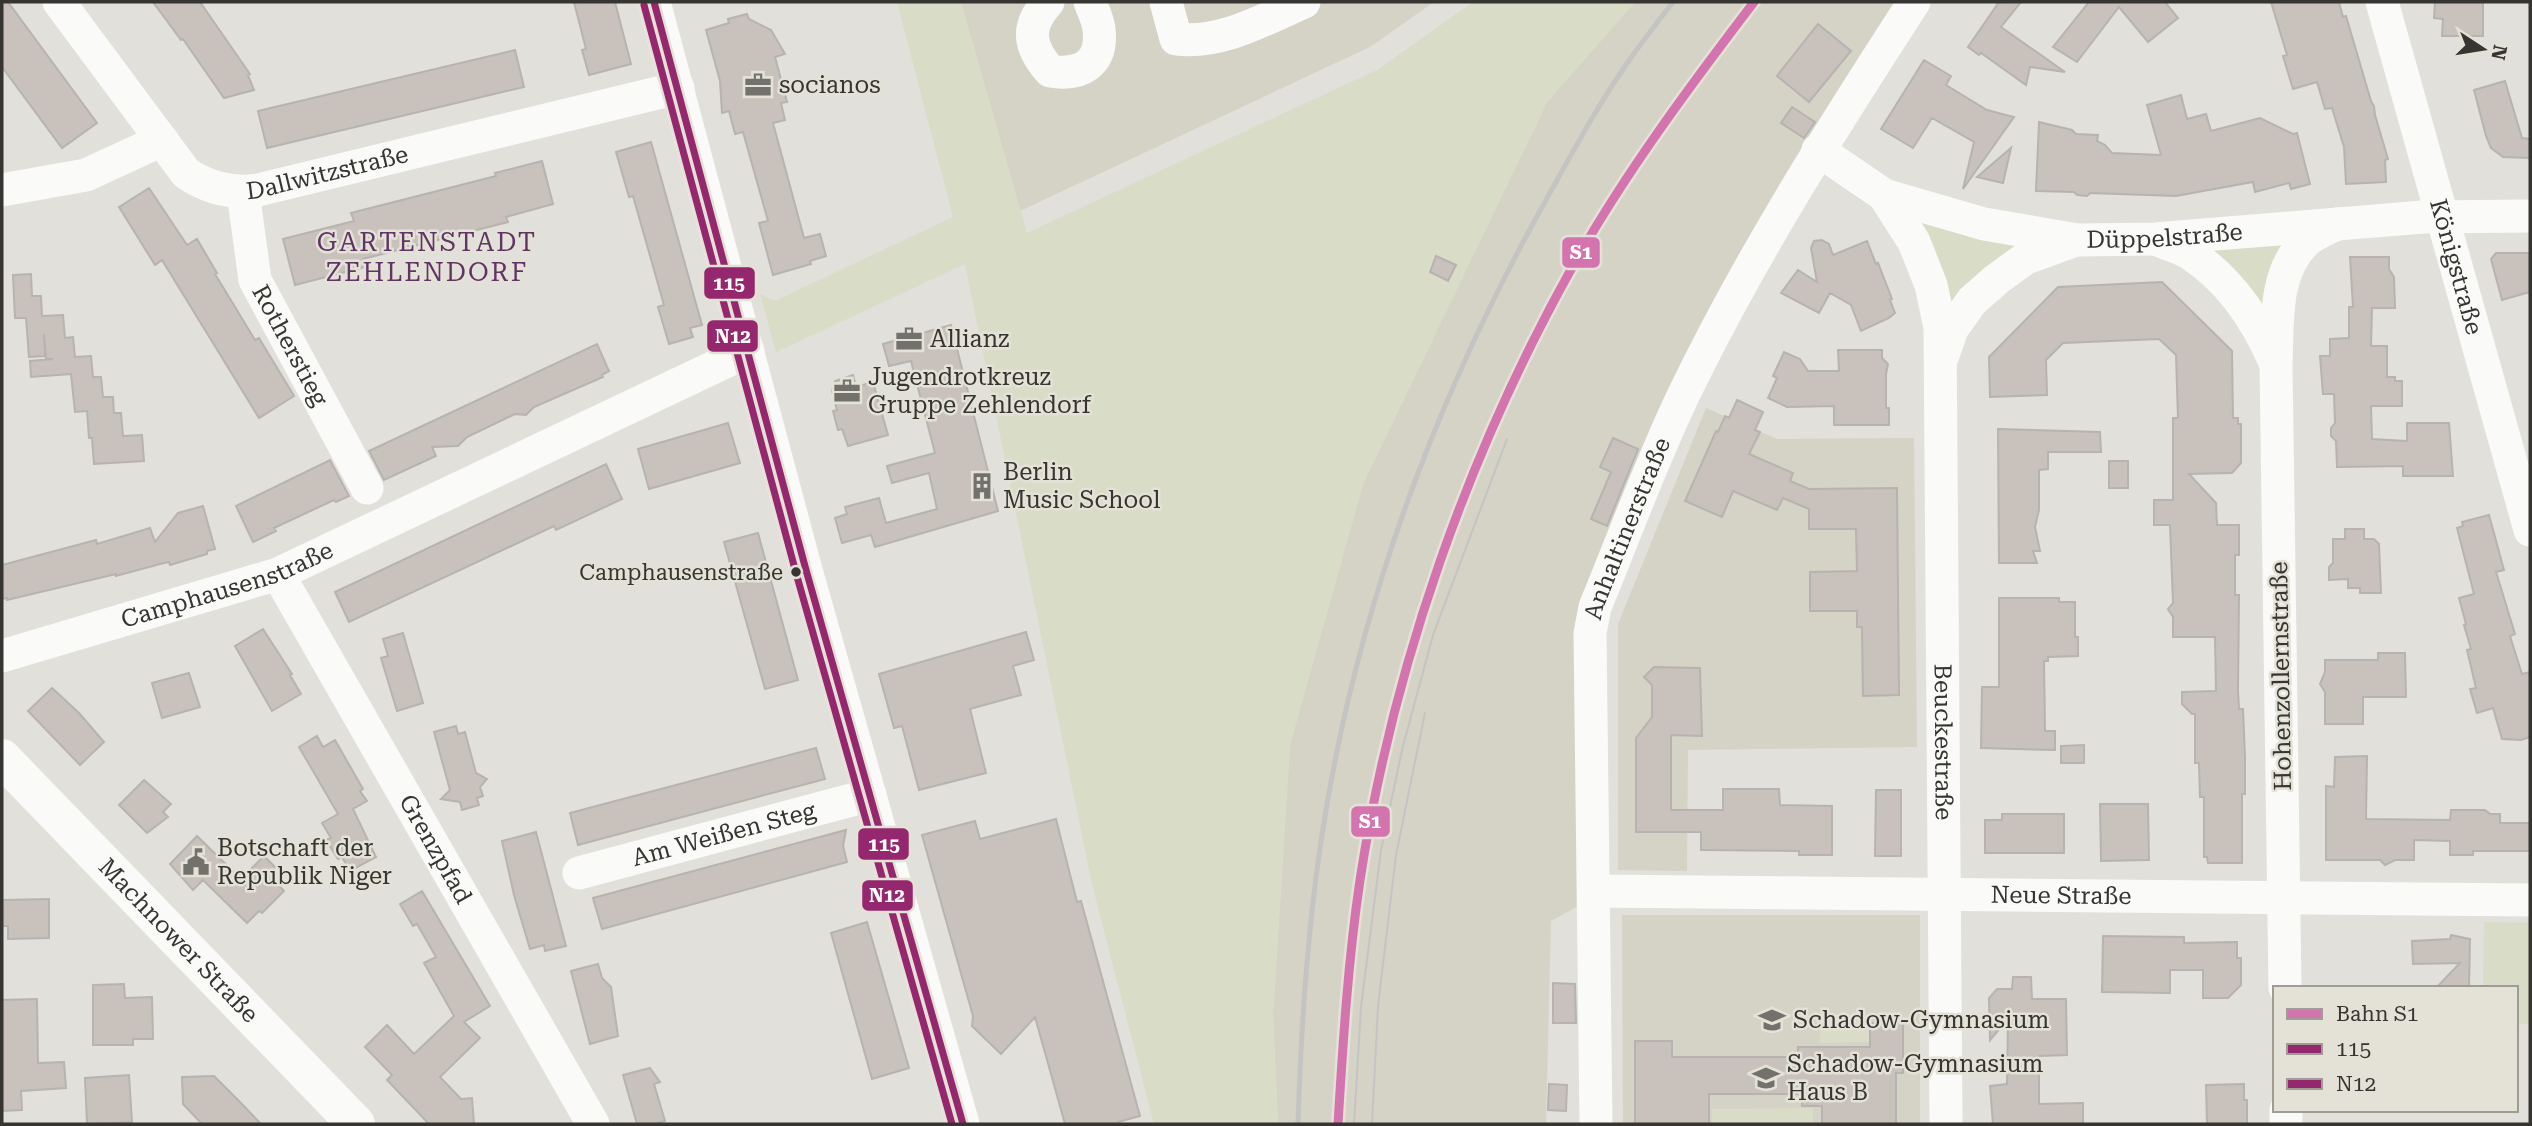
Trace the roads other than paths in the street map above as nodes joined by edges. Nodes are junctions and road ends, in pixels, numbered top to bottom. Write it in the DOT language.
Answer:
graph roads {
  1 [pos="59,2"];
  2 [pos="654,2"];
  3 [pos="1048,2"];
  4 [pos="1090,2"];
  5 [pos="1166,2"];
  6 [pos="1304,2"];
  7 [pos="1914,2"];
  8 [pos="2382,2"];
  9 [pos="678,88"];
  10 [pos="162,140"];
  11 [pos="1818,150"];
  12 [pos="2,190"];
  13 [pos="243,192"];
  14 [pos="1884,195"];
  15 [pos="2442,216"];
  16 [pos="2530,216"];
  17 [pos="2337,224"];
  18 [pos="2155,239"];
  19 [pos="2077,240"];
  20 [pos="748,351"];
  21 [pos="1941,361"];
  22 [pos="2276,364"];
  23 [pos="367,488"];
  24 [pos="2530,530"];
  25 [pos="278,575"];
  26 [pos="2,656"];
  27 [pos="2,758"];
  28 [pos="870,795"];
  29 [pos="579,873"];
  30 [pos="1594,891"];
  31 [pos="1944,895"];
  32 [pos="2284,897"];
  33 [pos="2530,900"];
  34 [pos="2285,986"];
  35 [pos="356,1124"];
  36 [pos="593,1124"];
  37 [pos="963,1124"];
  38 [pos="1596,1124"];
  39 [pos="1946,1124"];
  1 -- 10 [label="street, Dallwitzstraße"];
  2 -- 9 [label="street"];
  3 -- 4 [label="street"];
  5 -- 6 [label="street"];
  7 -- 11 [label="street, Anhaltinerstraße"];
  8 -- 15 [label="street, Königstraße"];
  9 -- 13 [label="street, Dallwitzstraße"];
  9 -- 20 [label="street"];
  10 -- 12 [label="street"];
  10 -- 13 [label="street, Dallwitzstraße"];
  11 -- 14 [label="street, Düppelstraße"];
  11 -- 30 [label="street, Anhaltinerstraße"];
  13 -- 23 [label="street, Rotherstieg"];
  14 -- 19 [label="street, Düppelstraße"];
  14 -- 21 [label="street, Beuckestraße"];
  15 -- 16 [label="street, Düppelstraße"];
  15 -- 17 [label="street, Düppelstraße"];
  15 -- 24 [label="street, Königstraße"];
  17 -- 18 [label="street, Düppelstraße"];
  17 -- 22 [label="street, Hohenzollernstraße"];
  18 -- 19 [label="street, Düppelstraße"];
  18 -- 22 [label="street, Hohenzollernstraße"];
  19 -- 21 [label="street, Beuckestraße"];
  20 -- 25 [label="street, Camphausenstraße"];
  20 -- 28 [label="street"];
  21 -- 31 [label="street, Beuckestraße"];
  22 -- 32 [label="street, Hohenzollernstraße"];
  25 -- 26 [label="street, Camphausenstraße"];
  25 -- 36 [label="street, Grenzpfad"];
  27 -- 35 [label="main road, Machnower Straße"];
  28 -- 29 [label="street, Am Weißen Steg"];
  28 -- 37 [label="street"];
  30 -- 31 [label="street, Neue Straße"];
  30 -- 38 [label="street, Anhaltinerstraße"];
  31 -- 32 [label="street, Neue Straße"];
  31 -- 39 [label="street, Beuckestraße"];
  32 -- 33 [label="street, Neue Straße"];
  32 -- 34 [label="street, Hohenzollernstraße"];
}
